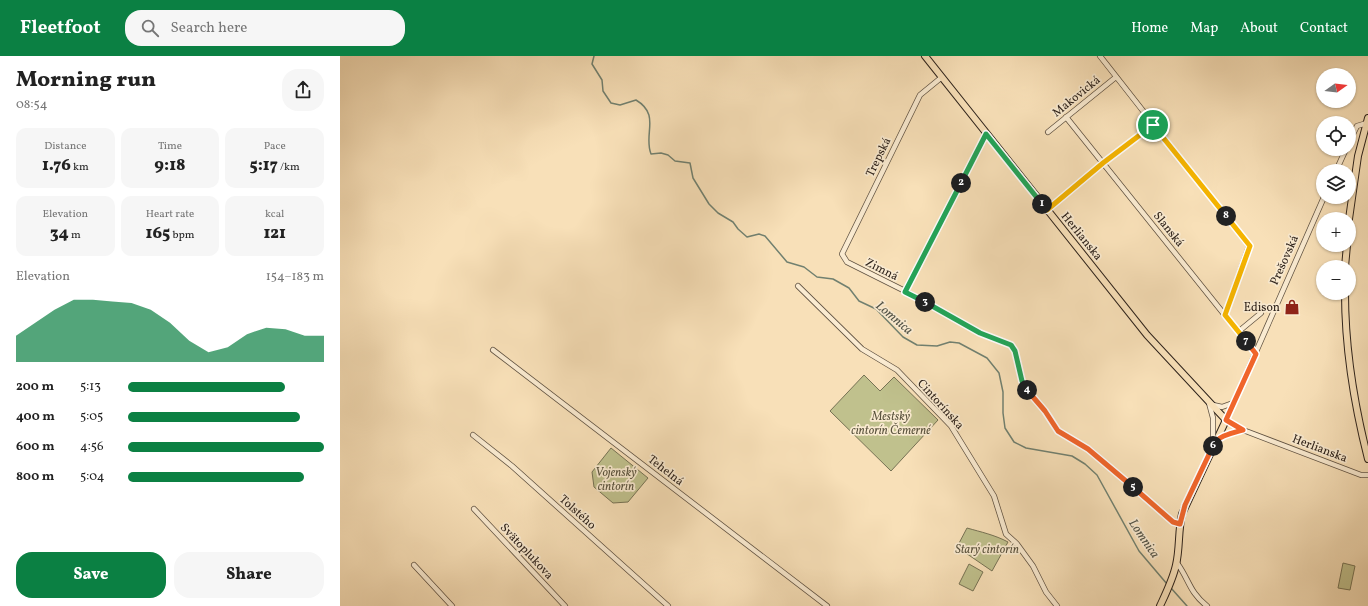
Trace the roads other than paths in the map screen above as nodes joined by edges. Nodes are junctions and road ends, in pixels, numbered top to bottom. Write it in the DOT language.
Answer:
graph roads {
  1 [pos="925,56"];
  2 [pos="1100,56"];
  3 [pos="942,77"];
  4 [pos="1116,77"];
  5 [pos="1066,117"];
  6 [pos="1367,120"];
  7 [pos="1153,125"];
  8 [pos="1356,126"];
  9 [pos="1048,132"];
  10 [pos="986,134"];
  11 [pos="1103,163"];
  12 [pos="1321,204"];
  13 [pos="1047,210"];
  14 [pos="1350,212"];
  15 [pos="842,254"];
  16 [pos="798,286"];
  17 [pos="905,292"];
  18 [pos="1345,300"];
  19 [pos="1261,313"];
  20 [pos="1225,315"];
  21 [pos="1238,332"];
  22 [pos="493,350"];
  23 [pos="1256,354"];
  24 [pos="1208,400"];
  25 [pos="1233,403"];
  26 [pos="1213,405"];
  27 [pos="1226,420"];
  28 [pos="1243,430"];
  29 [pos="473,435"];
  30 [pos="1214,443"];
  31 [pos="1368,459"];
  32 [pos="1368,475"];
  33 [pos="474,509"];
  34 [pos="1180,524"];
  35 [pos="1177,563"];
  36 [pos="414,565"];
  37 [pos="452,606"];
  38 [pos="565,606"];
  39 [pos="668,606"];
  40 [pos="826,606"];
  41 [pos="1057,606"];
  42 [pos="1160,606"];
  43 [pos="1206,606"];
  1 -- 3 [label="main road, Herlianska"];
  2 -- 4 [label="street"];
  3 -- 10 [label="main road, Herlianska"];
  3 -- 15 [label="street, Trepská"];
  4 -- 5 [label="street, Makovická"];
  4 -- 7 [label="street"];
  5 -- 9 [label="street, Makovická"];
  5 -- 11 [label="street, Slanská"];
  6 -- 8 [label="street"];
  6 -- 14 [label="main road"];
  7 -- 11 [label="street"];
  7 -- 20 [label="street"];
  10 -- 13 [label="main road, Herlianska"];
  10 -- 17 [label="street"];
  11 -- 13 [label="street"];
  11 -- 20 [label="street, Slanská"];
  12 -- 23 [label="street, Prešovská"];
  13 -- 24 [label="main road, Herlianska"];
  15 -- 17 [label="street, Zimná"];
  16 -- 41 [label="street, Cintorínska"];
  17 -- 34 [label="street, Zimná"];
  18 -- 31 [label="main road"];
  19 -- 21 [label="street"];
  20 -- 21 [label="street, Slanská"];
  21 -- 23 [label="street, Slanská"];
  22 -- 40 [label="street, Tehelná"];
  23 -- 25 [label="street, Prešovská"];
  24 -- 26 [label="main road, Herlianska"];
  24 -- 30 [label="street"];
  25 -- 26 [label="street"];
  25 -- 27 [label="street, Prešovská"];
  26 -- 27 [label="main road, Herlianska"];
  27 -- 28 [label="street, Herlianska"];
  27 -- 30 [label="main road, Prešovská"];
  28 -- 30 [label="street"];
  28 -- 32 [label="street, Herlianska"];
  29 -- 39 [label="street, Tolstého"];
  30 -- 34 [label="main road, Prešovská"];
  33 -- 38 [label="street, Svätoplukova"];
  34 -- 35 [label="main road, Prešovská"];
  35 -- 42 [label="main road, Prešovská"];
  35 -- 43 [label="street"];
  36 -- 37 [label="street"];
}
